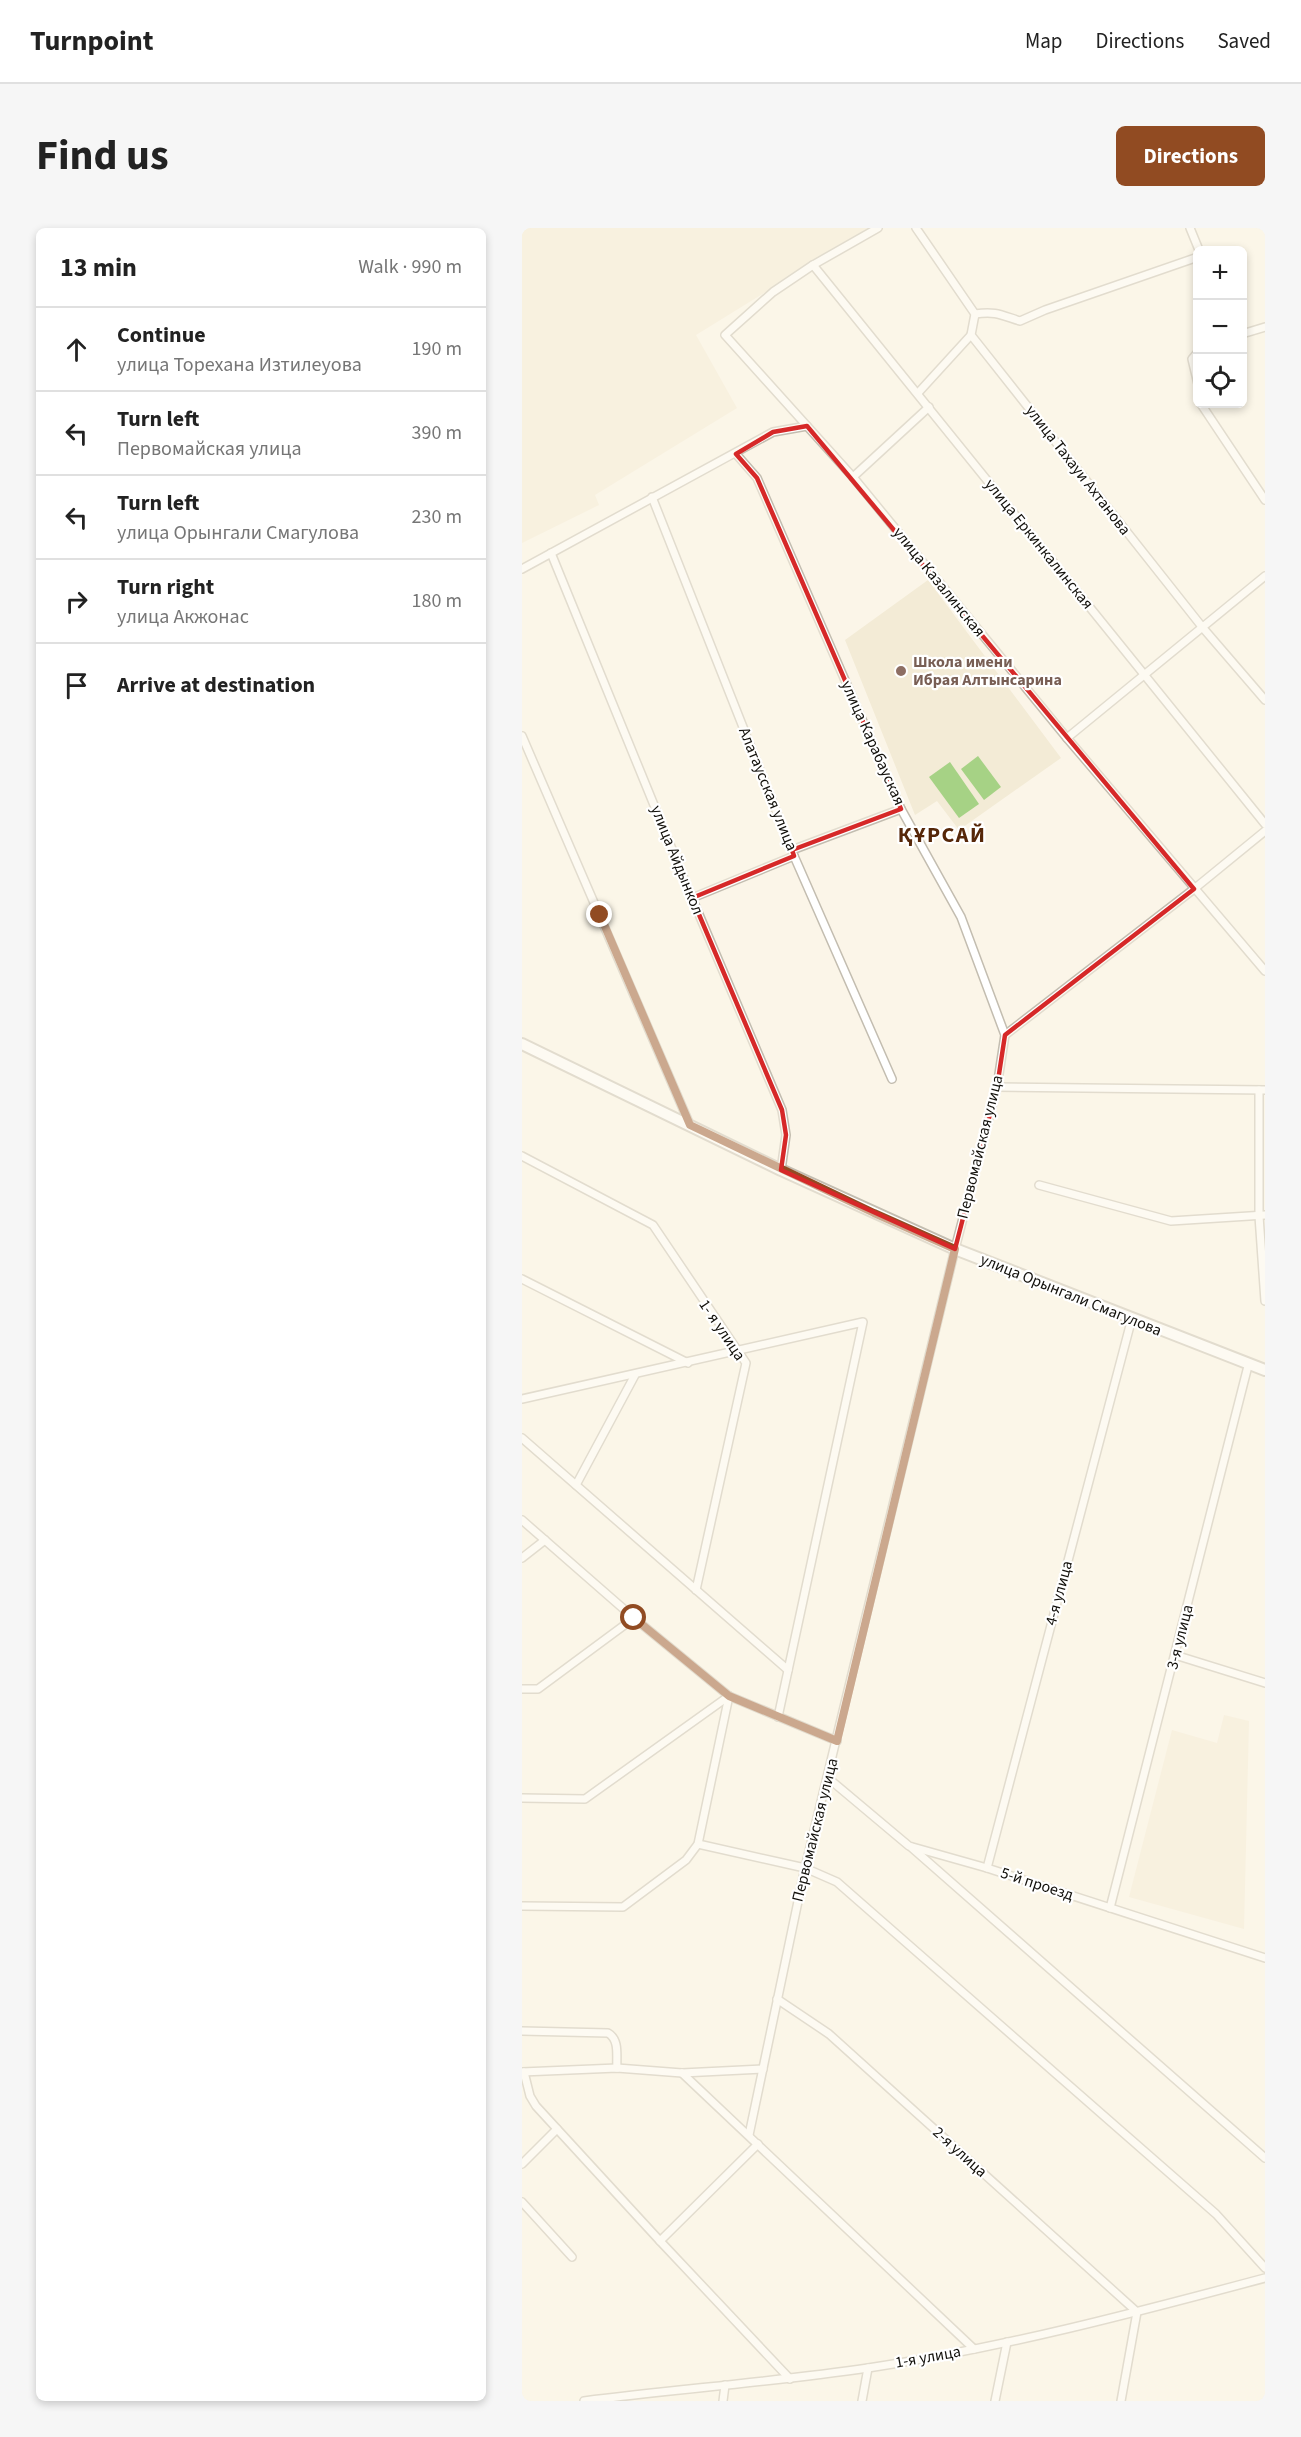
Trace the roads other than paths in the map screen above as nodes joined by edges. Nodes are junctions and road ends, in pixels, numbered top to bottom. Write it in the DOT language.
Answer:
graph roads {
  1 [pos="878,228"];
  2 [pos="916,228"];
  3 [pos="1190,228"];
  4 [pos="1197,246"];
  5 [pos="1193,259"];
  6 [pos="813,265"];
  7 [pos="975,314"];
  8 [pos="1265,327"];
  9 [pos="1247,332"];
  10 [pos="971,335"];
  11 [pos="918,393"];
  12 [pos="929,407"];
  13 [pos="1204,408"];
  14 [pos="807,426"];
  15 [pos="736,454"];
  16 [pos="853,477"];
  17 [pos="652,496"];
  18 [pos="1265,500"];
  19 [pos="551,553"];
  20 [pos="522,569"];
  21 [pos="1265,576"];
  22 [pos="1203,628"];
  23 [pos="1143,674"];
  24 [pos="1265,700"];
  25 [pos="522,736"];
  26 [pos="1067,738"];
  27 [pos="901,809"];
  28 [pos="1265,824"];
  29 [pos="1265,831"];
  30 [pos="793,853"];
  31 [pos="1194,889"];
  32 [pos="692,898"];
  33 [pos="1265,971"];
  34 [pos="1005,1035"];
  35 [pos="522,1044"];
  36 [pos="892,1079"];
  37 [pos="997,1087"];
  38 [pos="1262,1090"];
  39 [pos="690,1125"];
  40 [pos="522,1156"];
  41 [pos="781,1170"];
  42 [pos="1039,1185"];
  43 [pos="1262,1216"];
  44 [pos="955,1249"];
  45 [pos="522,1279"];
  46 [pos="1265,1301"];
  47 [pos="1132,1318"];
  48 [pos="737,1352"];
  49 [pos="688,1363"];
  50 [pos="1248,1366"];
  51 [pos="1265,1370"];
  52 [pos="635,1375"];
  53 [pos="522,1400"];
  54 [pos="522,1438"];
  55 [pos="576,1485"];
  56 [pos="522,1520"];
  57 [pos="545,1540"];
  58 [pos="522,1558"];
  59 [pos="696,1590"];
  60 [pos="634,1618"];
  61 [pos="1175,1655"];
  62 [pos="788,1670"];
  63 [pos="1265,1683"];
  64 [pos="522,1689"];
  65 [pos="729,1696"];
  66 [pos="778,1717"];
  67 [pos="837,1741"];
  68 [pos="828,1778"];
  69 [pos="522,1798"];
  70 [pos="698,1844"];
  71 [pos="909,1846"];
  72 [pos="805,1868"];
  73 [pos="987,1868"];
  74 [pos="522,1906"];
  75 [pos="1110,1908"];
  76 [pos="1265,1958"];
  77 [pos="777,1999"];
  78 [pos="522,2031"];
  79 [pos="617,2068"];
  80 [pos="763,2069"];
  81 [pos="523,2072"];
  82 [pos="682,2073"];
  83 [pos="557,2129"];
  84 [pos="749,2135"];
  85 [pos="758,2144"];
  86 [pos="1265,2158"];
  87 [pos="522,2164"];
  88 [pos="522,2202"];
  89 [pos="660,2241"];
  90 [pos="572,2257"];
  91 [pos="1265,2268"];
  92 [pos="1265,2278"];
  93 [pos="1137,2312"];
  94 [pos="1007,2342"];
  95 [pos="974,2349"];
  96 [pos="868,2368"];
  97 [pos="790,2379"];
  98 [pos="725,2385"];
  99 [pos="604,2400"];
  100 [pos="584,2401"];
  101 [pos="723,2401"];
  102 [pos="862,2401"];
  103 [pos="995,2401"];
  104 [pos="1121,2401"];
  1 -- 6 [label="street"];
  2 -- 7 [label="street"];
  3 -- 4 [label="street"];
  5 -- 7 [label="street"];
  6 -- 11 [label="street, улица Еркинкалинская"];
  6 -- 14 [label="street, улица Казалинская"];
  7 -- 10 [label="street"];
  8 -- 9 [label="street"];
  10 -- 11 [label="street"];
  10 -- 22 [label="street, улица Тахауи Ахтанова"];
  11 -- 12 [label="street, улица Еркинкалинская"];
  12 -- 16 [label="street"];
  12 -- 23 [label="street, улица Еркинкалинская"];
  13 -- 18 [label="street"];
  14 -- 15 [label="street"];
  14 -- 16 [label="street, улица Казалинская"];
  15 -- 17 [label="street"];
  15 -- 27 [label="street, улица Карабауская"];
  16 -- 26 [label="street, улица Казалинская"];
  17 -- 19 [label="street"];
  17 -- 30 [label="street, Алатаусская улица"];
  19 -- 20 [label="street"];
  19 -- 32 [label="street, улица Айдынкол"];
  21 -- 22 [label="street"];
  22 -- 23 [label="street"];
  22 -- 24 [label="street, улица Тахауи Ахтанова"];
  23 -- 26 [label="street"];
  23 -- 28 [label="street, улица Еркинкалинская"];
  25 -- 39 [label="street"];
  26 -- 31 [label="street, улица Казалинская"];
  27 -- 30 [label="street"];
  27 -- 34 [label="street, улица Карабауская"];
  29 -- 31 [label="street"];
  30 -- 32 [label="street"];
  30 -- 36 [label="street, Алатаусская улица"];
  31 -- 33 [label="street, улица Казалинская"];
  31 -- 34 [label="street"];
  32 -- 41 [label="street, улица Айдынкол"];
  34 -- 37 [label="street, Первомайская улица"];
  35 -- 39 [label="main road, улица Орынгали Смагулова"];
  37 -- 38 [label="street"];
  37 -- 44 [label="street, Первомайская улица"];
  38 -- 43 [label="street"];
  39 -- 41 [label="main road, улица Орынгали Смагулова"];
  40 -- 48 [label="street, 1- я улица"];
  41 -- 44 [label="main road, улица Орынгали Смагулова"];
  42 -- 43 [label="street"];
  43 -- 46 [label="street"];
  44 -- 47 [label="main road, улица Орынгали Смагулова"];
  44 -- 67 [label="street, Первомайская улица"];
  45 -- 49 [label="street"];
  47 -- 50 [label="main road, улица Орынгали Смагулова"];
  47 -- 73 [label="street, 4-я улица"];
  48 -- 49 [label="street"];
  48 -- 59 [label="street, 1- я улица"];
  48 -- 62 [label="street"];
  49 -- 52 [label="street"];
  50 -- 51 [label="main road, улица Орынгали Смагулова"];
  50 -- 61 [label="street, 3-я улица"];
  52 -- 53 [label="street"];
  52 -- 55 [label="street"];
  54 -- 55 [label="street"];
  55 -- 59 [label="street"];
  56 -- 57 [label="street"];
  57 -- 58 [label="street"];
  57 -- 60 [label="street"];
  59 -- 62 [label="street"];
  60 -- 64 [label="street"];
  60 -- 65 [label="street"];
  61 -- 63 [label="street"];
  61 -- 75 [label="street, 3-я улица"];
  62 -- 66 [label="street"];
  65 -- 66 [label="street"];
  65 -- 69 [label="street"];
  65 -- 70 [label="street"];
  66 -- 67 [label="street"];
  67 -- 68 [label="street, Первомайская улица"];
  68 -- 71 [label="street, 5-й проезд"];
  68 -- 72 [label="street, Первомайская улица"];
  70 -- 72 [label="street"];
  70 -- 74 [label="street"];
  71 -- 73 [label="street, 5-й проезд"];
  71 -- 86 [label="street"];
  72 -- 77 [label="street, Первомайская улица"];
  72 -- 91 [label="street"];
  73 -- 75 [label="street, 5-й проезд"];
  75 -- 76 [label="street, 5-й проезд"];
  77 -- 80 [label="street, Первомайская улица"];
  77 -- 93 [label="street, 2-я улица"];
  78 -- 79 [label="street"];
  79 -- 81 [label="street"];
  79 -- 82 [label="street"];
  80 -- 82 [label="street"];
  80 -- 84 [label="street, Первомайская улица"];
  81 -- 83 [label="street"];
  82 -- 84 [label="street"];
  83 -- 87 [label="street"];
  83 -- 89 [label="street"];
  84 -- 85 [label="street"];
  85 -- 89 [label="street"];
  85 -- 95 [label="street"];
  88 -- 90 [label="street"];
  89 -- 97 [label="street"];
  92 -- 93 [label="street, 1-я улица"];
  93 -- 94 [label="street, 1-я улица"];
  93 -- 104 [label="street"];
  94 -- 95 [label="street, 1-я улица"];
  94 -- 103 [label="street"];
  95 -- 96 [label="street, 1-я улица"];
  96 -- 97 [label="street, 1-я улица"];
  96 -- 102 [label="street"];
  97 -- 98 [label="street, 1-я улица"];
  98 -- 99 [label="street, 1-я улица"];
  98 -- 101 [label="street"];
  99 -- 100 [label="street, 1-я улица"];
}
